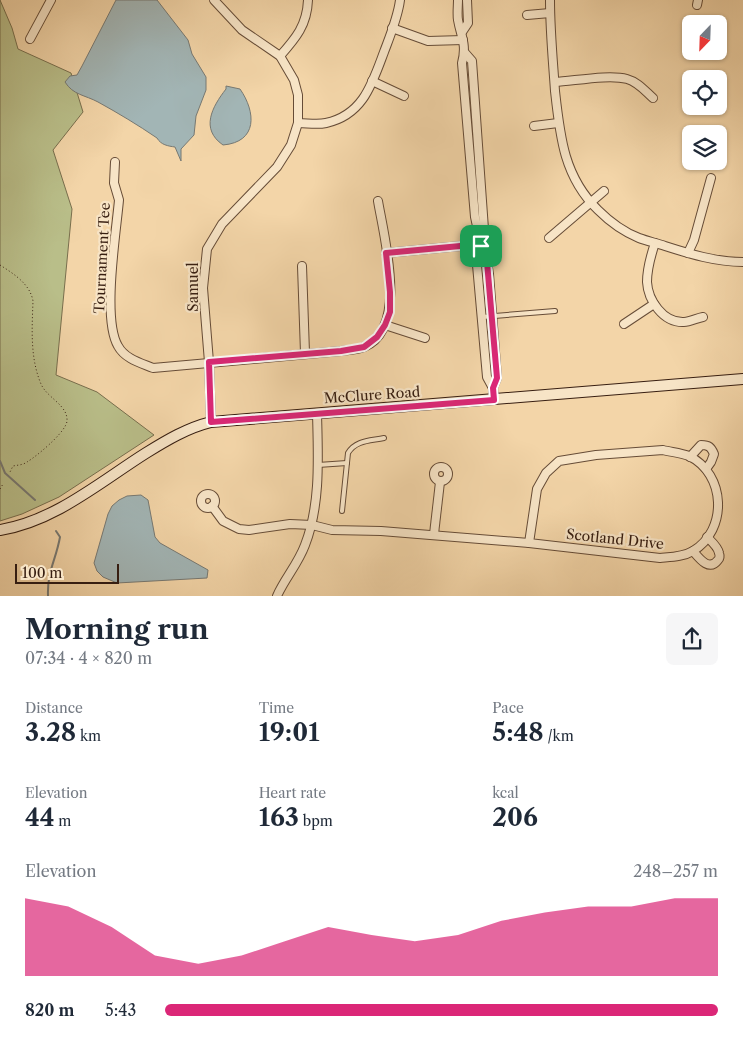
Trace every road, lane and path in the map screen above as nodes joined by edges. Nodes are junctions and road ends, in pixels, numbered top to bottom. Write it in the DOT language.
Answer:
graph roads {
  1 [pos="51,0"];
  2 [pos="214,0"];
  3 [pos="308,0"];
  4 [pos="400,0"];
  5 [pos="458,0"];
  6 [pos="467,0"];
  7 [pos="550,0"];
  8 [pos="550,13"];
  9 [pos="527,15"];
  10 [pos="392,28"];
  11 [pos="463,36"];
  12 [pos="30,39"];
  13 [pos="280,56"];
  14 [pos="372,81"];
  15 [pos="555,82"];
  16 [pos="404,96"];
  17 [pos="653,98"];
  18 [pos="298,123"];
  19 [pos="558,123"];
  20 [pos="534,126"];
  21 [pos="115,162"];
  22 [pos="711,178"];
  23 [pos="604,191"];
  24 [pos="378,201"];
  25 [pos="590,203"];
  26 [pos="549,238"];
  27 [pos="655,243"];
  28 [pos="481,250"];
  29 [pos="386,253"];
  30 [pos="688,253"];
  31 [pos="743,262"];
  32 [pos="0,265"];
  33 [pos="302,266"];
  34 [pos="654,304"];
  35 [pos="555,311"];
  36 [pos="492,316"];
  37 [pos="482,317"];
  38 [pos="703,317"];
  39 [pos="624,324"];
  40 [pos="385,325"];
  41 [pos="425,338"];
  42 [pos="305,353"];
  43 [pos="209,362"];
  44 [pos="743,379"];
  45 [pos="493,388"];
  46 [pos="494,400"];
  47 [pos="317,413"];
  48 [pos="211,422"];
  49 [pos="384,438"];
  50 [pos="690,457"];
  51 [pos="347,463"];
  52 [pos="318,465"];
  53 [pos="706,469"];
  54 [pos="10,472"];
  55 [pos="440,482"];
  56 [pos="4,484"];
  57 [pos="0,490"];
  58 [pos="212,506"];
  59 [pos="342,511"];
  60 [pos="312,525"];
  61 [pos="0,530"];
  62 [pos="434,534"];
  63 [pos="707,537"];
  64 [pos="529,543"];
  65 [pos="693,551"];
  66 [pos="277,596"];
  1 -- 12 [label="street"];
  2 -- 13 [label="street"];
  3 -- 13 [label="street"];
  4 -- 10 [label="street"];
  5 -- 11 [label="street"];
  6 -- 11 [label="street"];
  7 -- 8 [label="street"];
  8 -- 9 [label="street"];
  8 -- 15 [label="street"];
  10 -- 11 [label="street"];
  10 -- 14 [label="street"];
  11 -- 28 [label="street"];
  13 -- 18 [label="street"];
  14 -- 16 [label="street"];
  14 -- 18 [label="street"];
  15 -- 17 [label="street"];
  15 -- 19 [label="street"];
  18 -- 43 [label="street, Samuel"];
  19 -- 20 [label="street"];
  19 -- 25 [label="street"];
  21 -- 43 [label="street, Tournament Tee"];
  22 -- 30 [label="street"];
  23 -- 25 [label="street"];
  24 -- 29 [label="street"];
  25 -- 26 [label="street"];
  25 -- 27 [label="street"];
  27 -- 30 [label="street"];
  27 -- 34 [label="street"];
  28 -- 29 [label="street"];
  28 -- 36 [label="street"];
  28 -- 37 [label="street"];
  29 -- 40 [label="street"];
  30 -- 31 [label="street"];
  32 -- 54 [label="path"];
  33 -- 42 [label="street"];
  34 -- 38 [label="street"];
  34 -- 39 [label="street"];
  35 -- 36 [label="lane"];
  36 -- 37 [label="lane"];
  36 -- 45 [label="street"];
  37 -- 45 [label="street"];
  40 -- 41 [label="street"];
  40 -- 42 [label="street, Tournament Tee"];
  42 -- 43 [label="street, Tournament Tee"];
  43 -- 48 [label="street, Samuel"];
  44 -- 46 [label="street, McClure Road"];
  45 -- 46 [label="street"];
  46 -- 47 [label="street, McClure Road"];
  47 -- 48 [label="street, McClure Road"];
  47 -- 52 [label="street"];
  48 -- 61 [label="street, McClure Road"];
  49 -- 51 [label="lane"];
  50 -- 53 [label="street, Scotland Drive"];
  50 -- 53 [label="street"];
  50 -- 64 [label="street, Scotland Drive"];
  51 -- 52 [label="lane"];
  51 -- 59 [label="lane"];
  52 -- 60 [label="street"];
  53 -- 63 [label="street, Scotland Drive"];
  55 -- 62 [label="street"];
  56 -- 57 [label="path"];
  58 -- 60 [label="street, Scotland Drive"];
  60 -- 62 [label="street, Scotland Drive"];
  60 -- 66 [label="street"];
  62 -- 64 [label="street, Scotland Drive"];
  63 -- 65 [label="street, Scotland Drive"];
  63 -- 65 [label="street"];
  64 -- 65 [label="street, Scotland Drive"];
}
